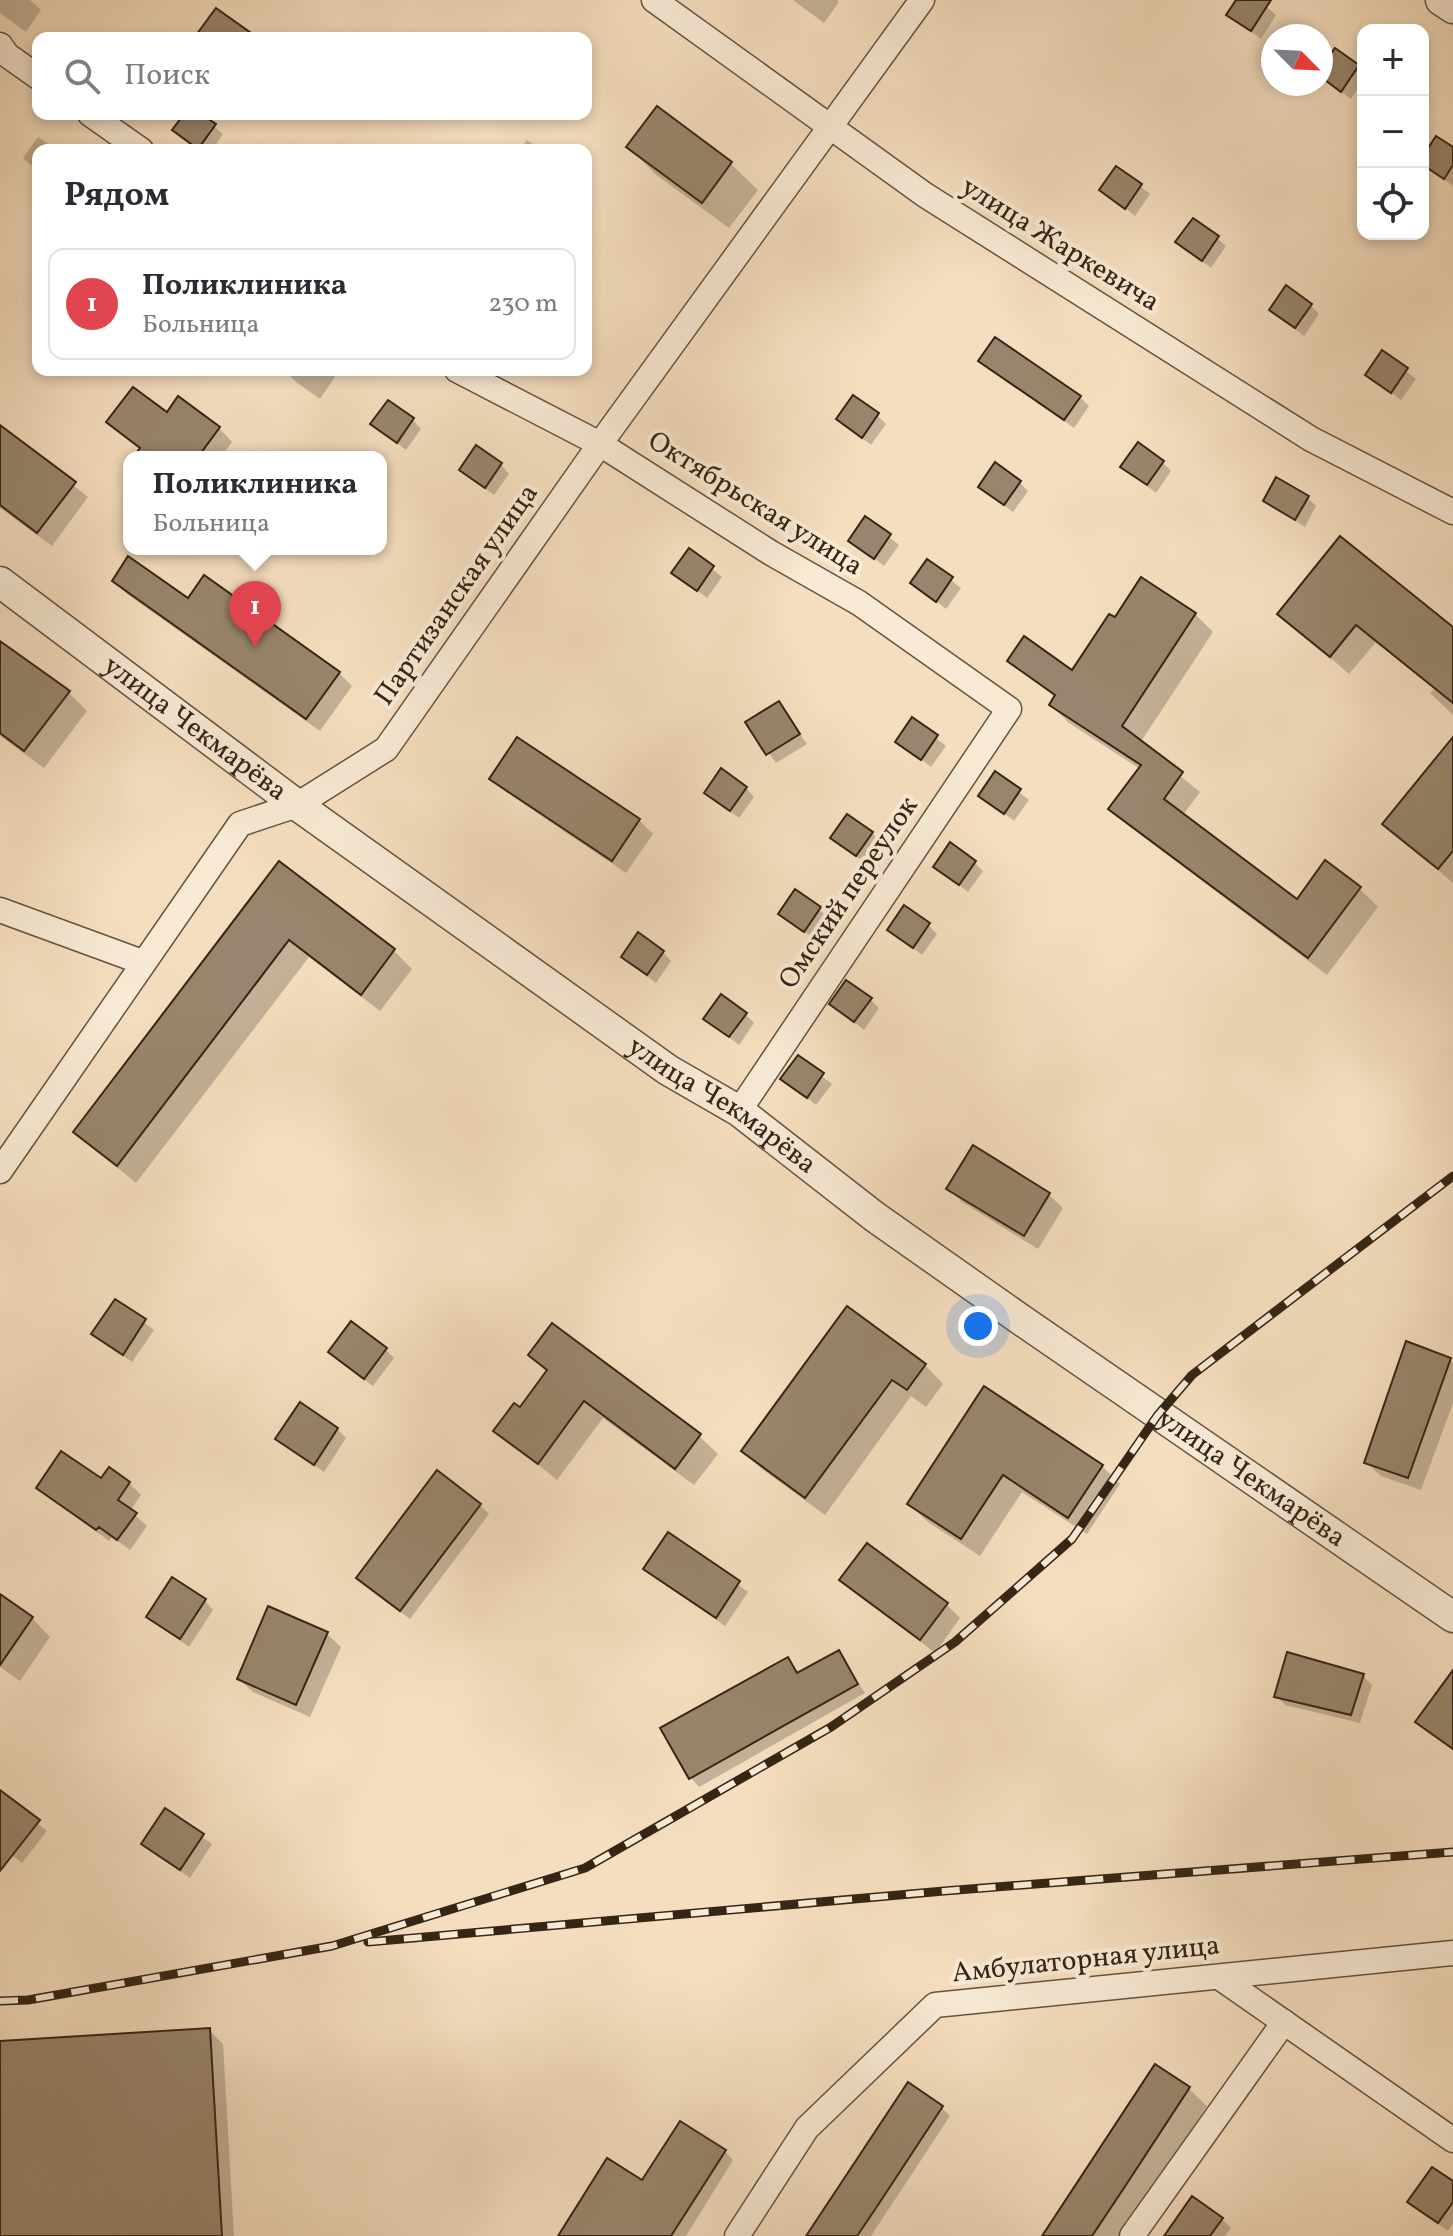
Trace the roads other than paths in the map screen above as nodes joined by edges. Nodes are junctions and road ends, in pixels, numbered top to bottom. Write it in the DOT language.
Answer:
graph roads {
  1 [pos="654,0"];
  2 [pos="922,0"];
  3 [pos="1441,0"];
  4 [pos="1453,8"];
  5 [pos="0,45"];
  6 [pos="32,73"];
  7 [pos="98,120"];
  8 [pos="831,128"];
  9 [pos="132,144"];
  10 [pos="469,376"];
  11 [pos="600,444"];
  12 [pos="1453,512"];
  13 [pos="0,582"];
  14 [pos="1009,709"];
  15 [pos="297,805"];
  16 [pos="0,910"];
  17 [pos="142,962"];
  18 [pos="739,1111"];
  19 [pos="0,1171"];
  20 [pos="1453,1617"];
  21 [pos="1453,1953"];
  22 [pos="1219,1977"];
  23 [pos="1284,2022"];
  24 [pos="1453,2140"];
  25 [pos="737,2236"];
  26 [pos="1132,2236"];
  1 -- 8 [label="street, улица Жаркевича"];
  2 -- 8 [label="street, Партизанская улица"];
  3 -- 4 [label="street"];
  5 -- 6 [label="street"];
  7 -- 9 [label="street"];
  8 -- 11 [label="street, Партизанская улица"];
  8 -- 12 [label="street, улица Жаркевича"];
  10 -- 11 [label="street, Октябрьская улица"];
  11 -- 14 [label="street, Октябрьская улица"];
  11 -- 15 [label="street, Партизанская улица"];
  13 -- 15 [label="street, улица Чекмарёва"];
  14 -- 18 [label="street, Омский переулок"];
  15 -- 17 [label="street, Партизанская улица"];
  15 -- 18 [label="street, улица Чекмарёва"];
  16 -- 17 [label="street"];
  17 -- 19 [label="street, Партизанская улица"];
  18 -- 20 [label="street, улица Чекмарёва"];
  21 -- 22 [label="street, Амбулаторная улица"];
  22 -- 23 [label="street"];
  22 -- 25 [label="street, Амбулаторная улица"];
  23 -- 24 [label="street"];
  23 -- 26 [label="street"];
}
